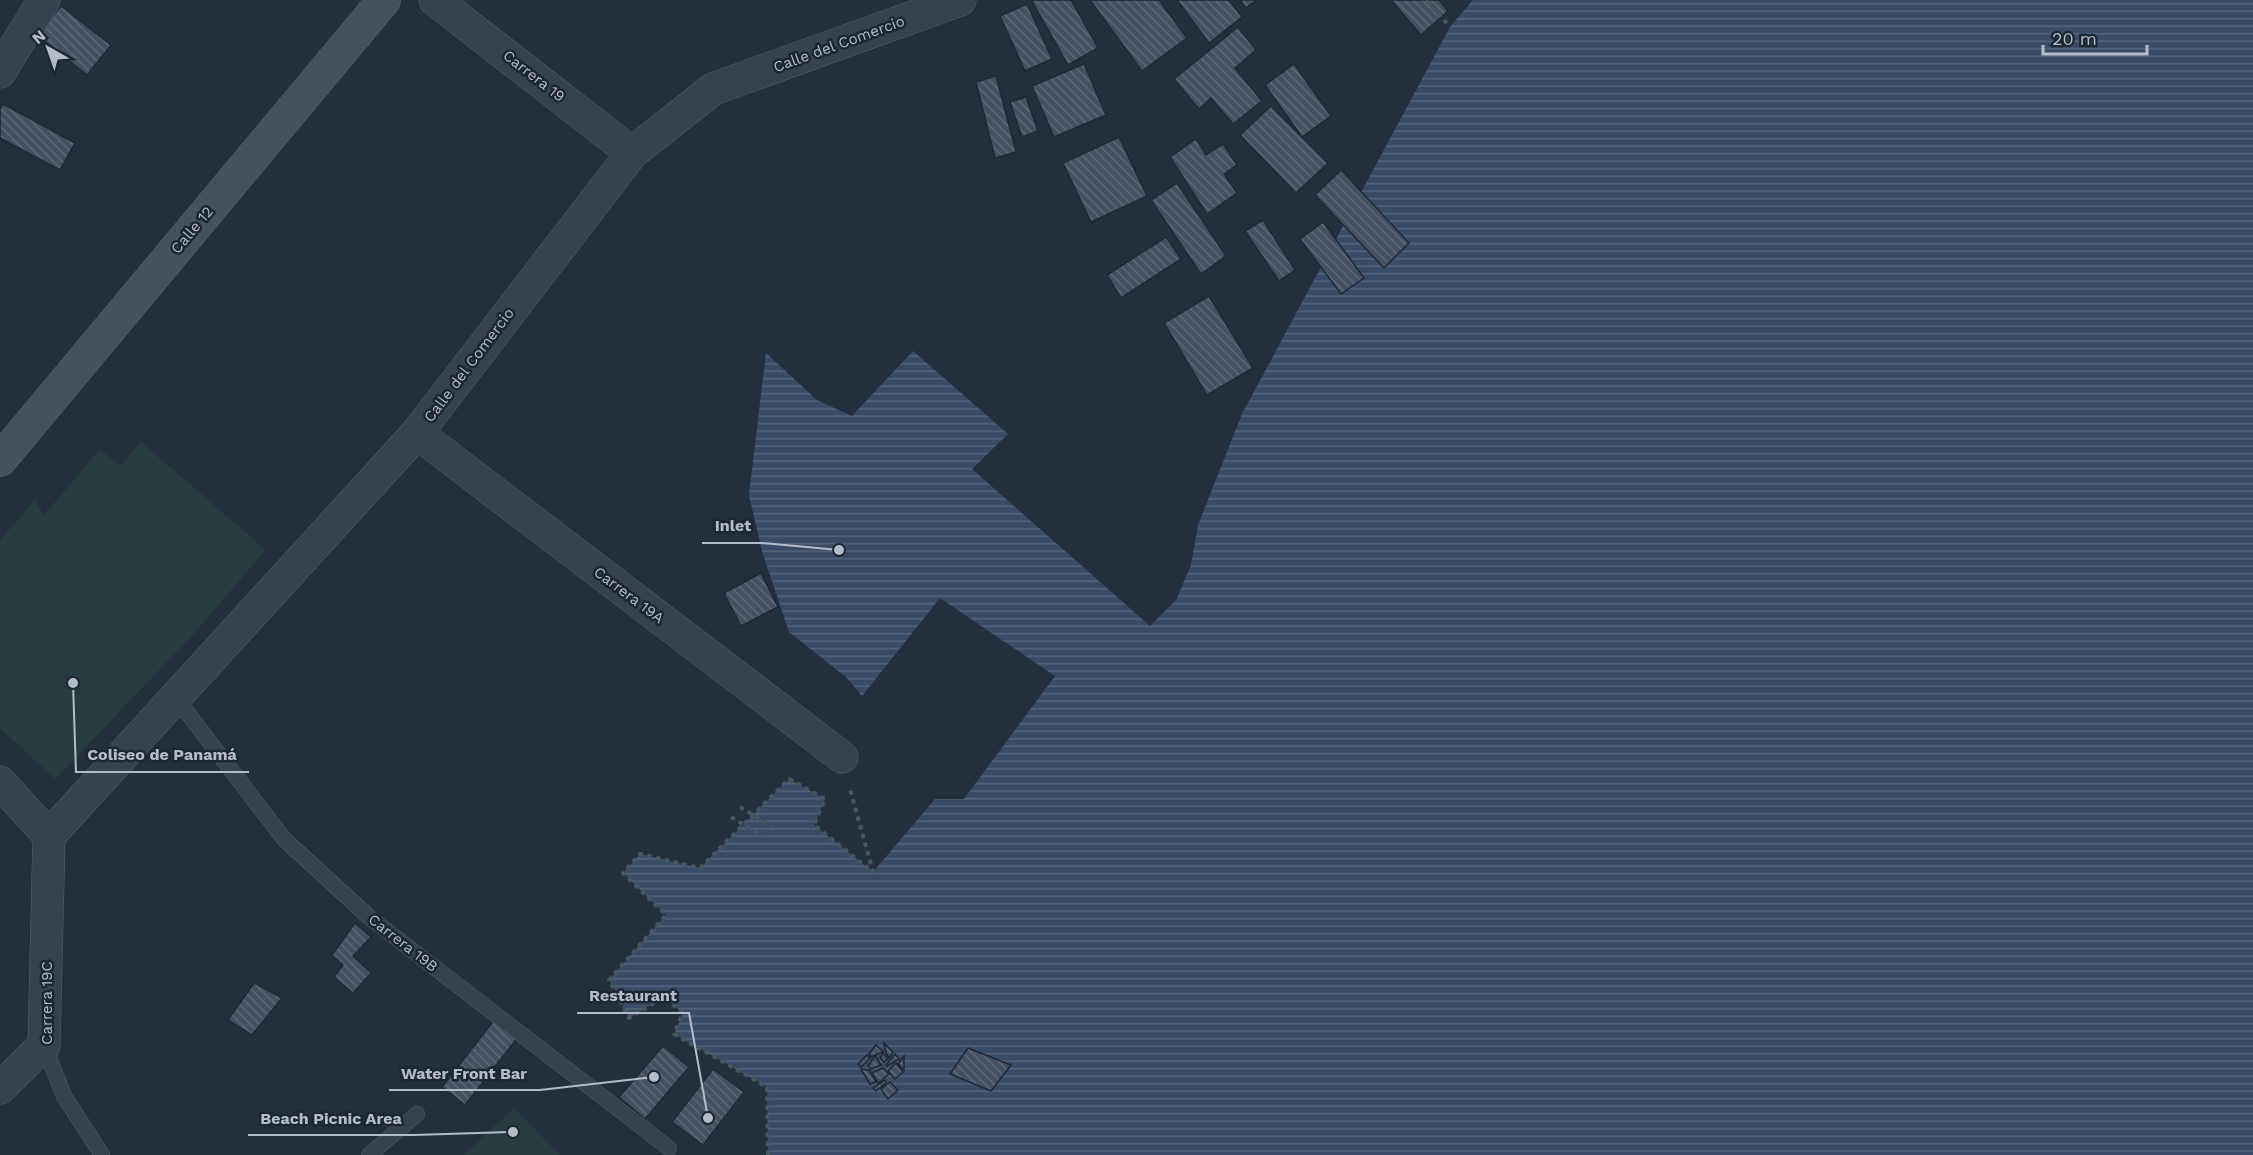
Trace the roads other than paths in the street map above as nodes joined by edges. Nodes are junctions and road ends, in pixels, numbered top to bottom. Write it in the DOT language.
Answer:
graph roads {
  1 [pos="44,0"];
  2 [pos="384,0"];
  3 [pos="435,0"];
  4 [pos="960,0"];
  5 [pos="0,72"];
  6 [pos="632,153"];
  7 [pos="417,432"];
  8 [pos="0,460"];
  9 [pos="176,698"];
  10 [pos="842,757"];
  11 [pos="0,782"];
  12 [pos="49,836"];
  13 [pos="44,1045"];
  14 [pos="0,1088"];
  15 [pos="417,1114"];
  16 [pos="669,1148"];
  17 [pos="102,1155"];
  18 [pos="369,1155"];
  1 -- 5 [label="street"];
  2 -- 8 [label="main road, Calle 12"];
  3 -- 6 [label="street, Carrera 19"];
  4 -- 6 [label="street, Calle del Comercio"];
  6 -- 7 [label="street, Calle del Comercio"];
  7 -- 9 [label="street, Calle del Comercio"];
  7 -- 10 [label="street, Carrera 19A"];
  9 -- 12 [label="street, Calle del Comercio"];
  9 -- 16 [label="lane, Carrera 19B"];
  11 -- 12 [label="street"];
  12 -- 13 [label="street, Carrera 19C"];
  13 -- 14 [label="street"];
  13 -- 17 [label="lane, Carrera 19C"];
  15 -- 18 [label="lane"];
}
